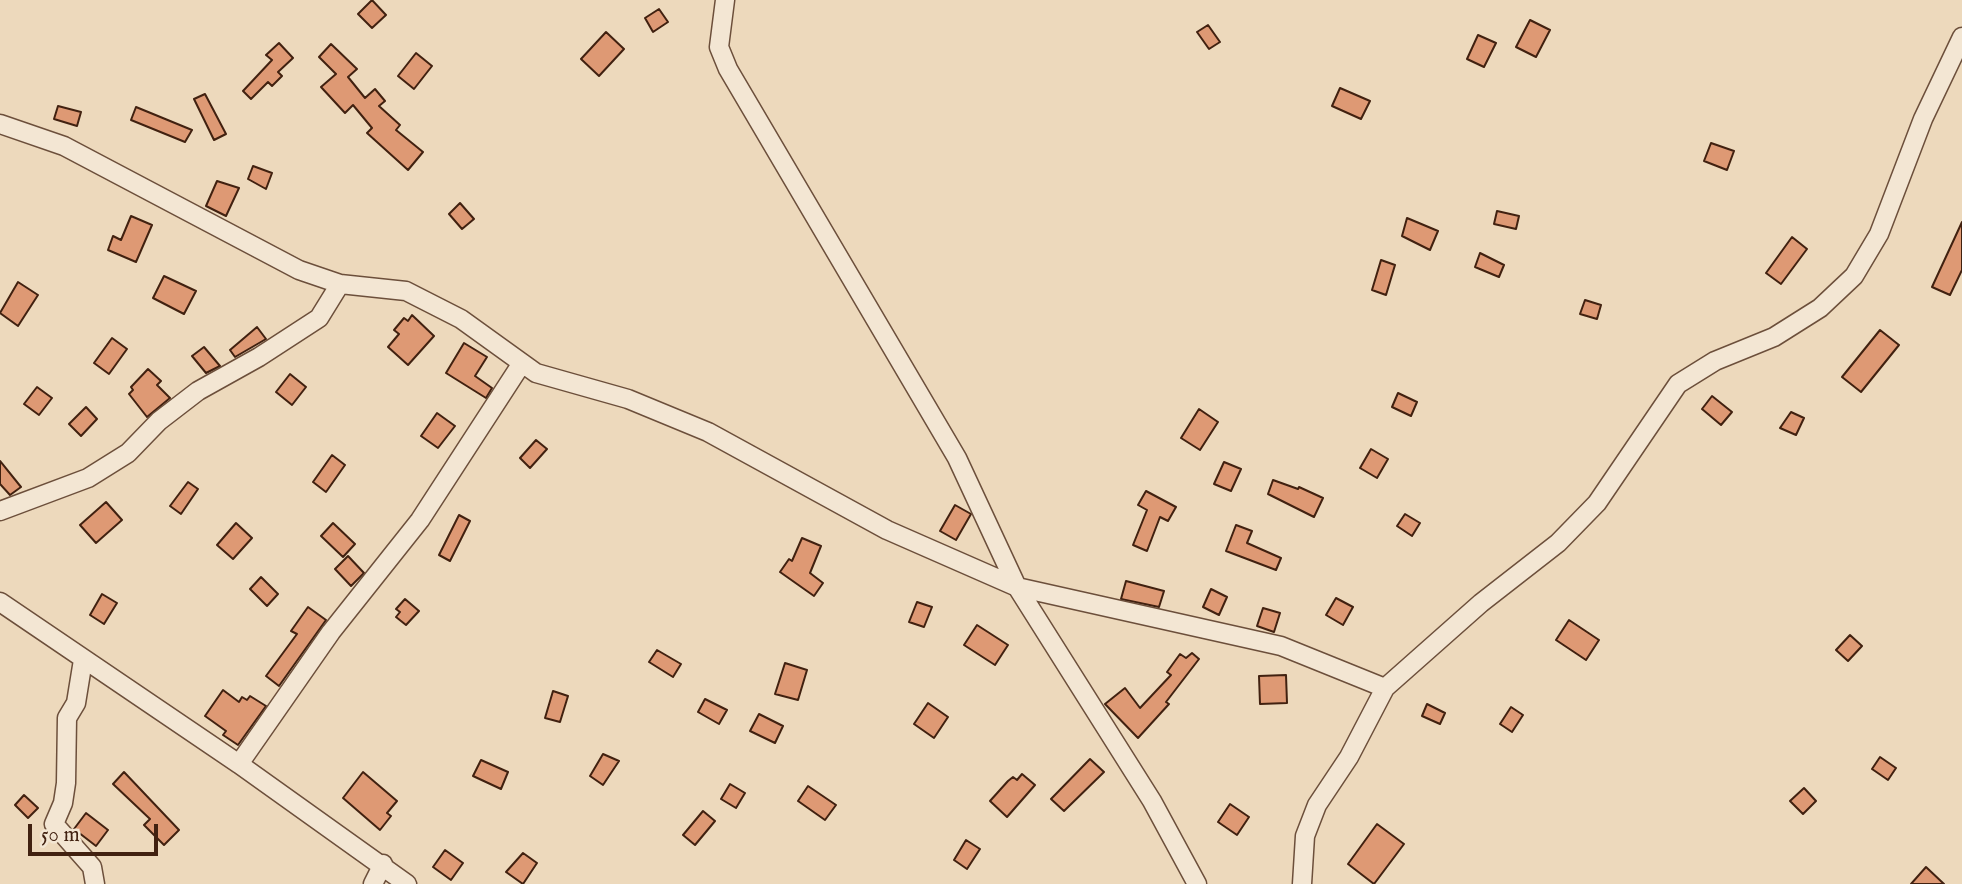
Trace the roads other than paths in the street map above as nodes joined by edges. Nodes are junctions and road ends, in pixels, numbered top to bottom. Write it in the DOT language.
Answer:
graph roads {
  1 [pos="725,0"];
  2 [pos="1962,37"];
  3 [pos="0,124"];
  4 [pos="340,284"];
  5 [pos="522,363"];
  6 [pos="0,510"];
  7 [pos="1017,587"];
  8 [pos="0,602"];
  9 [pos="83,660"];
  10 [pos="1385,688"];
  11 [pos="239,764"];
  12 [pos="383,864"];
  13 [pos="95,884"];
  14 [pos="373,884"];
  15 [pos="407,884"];
  16 [pos="1197,884"];
  17 [pos="1302,884"];
  1 -- 7 [label="street"];
  2 -- 10 [label="street"];
  3 -- 4 [label="street"];
  4 -- 5 [label="street"];
  4 -- 6 [label="street"];
  5 -- 7 [label="street"];
  5 -- 11 [label="street"];
  7 -- 10 [label="street"];
  7 -- 16 [label="street"];
  8 -- 9 [label="street"];
  9 -- 11 [label="street"];
  9 -- 13 [label="street"];
  10 -- 17 [label="street"];
  11 -- 12 [label="street"];
  12 -- 14 [label="street"];
  12 -- 15 [label="street"];
}
